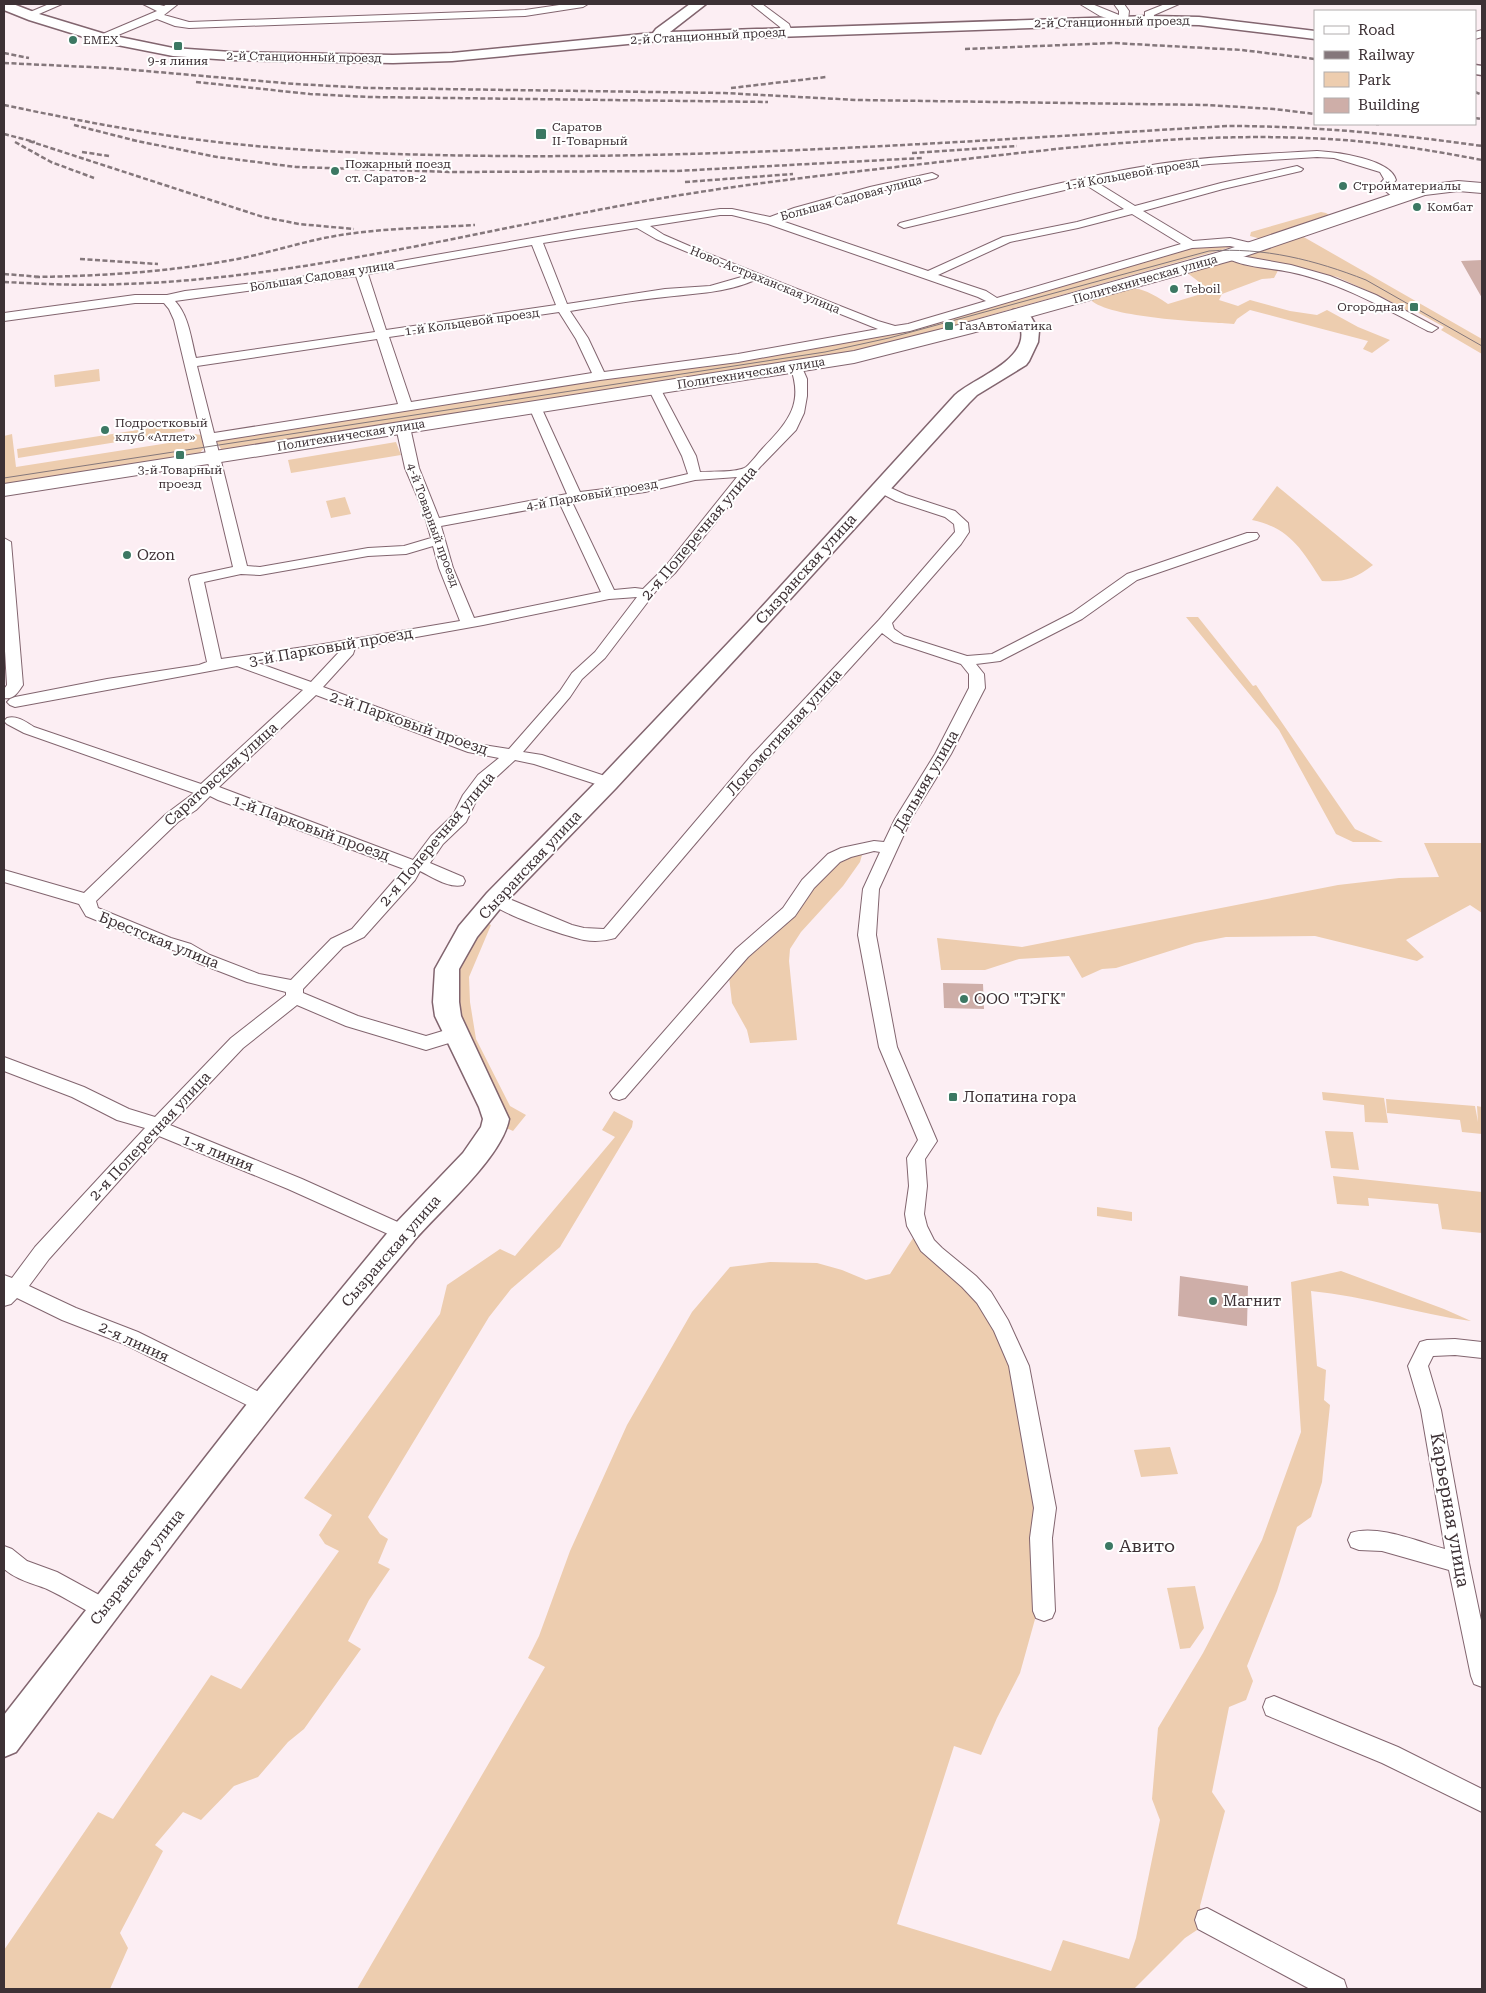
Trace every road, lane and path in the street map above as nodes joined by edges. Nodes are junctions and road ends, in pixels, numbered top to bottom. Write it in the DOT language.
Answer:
graph roads {
  1 [pos="57,4"];
  2 [pos="148,4"];
  3 [pos="583,4"];
  4 [pos="699,4"];
  5 [pos="756,4"];
  6 [pos="1085,4"];
  7 [pos="1119,4"];
  8 [pos="1174,4"];
  9 [pos="4,5"];
  10 [pos="165,10"];
  11 [pos="28,15"];
  12 [pos="1123,20"];
  13 [pos="1149,20"];
  14 [pos="787,32"];
  15 [pos="1314,35"];
  16 [pos="659,36"];
  17 [pos="102,38"];
  18 [pos="1297,169"];
  19 [pos="932,176"];
  20 [pos="1087,181"];
  21 [pos="1482,188"];
  22 [pos="1400,197"];
  23 [pos="1133,209"];
  24 [pos="771,221"];
  25 [pos="639,224"];
  26 [pos="904,225"];
  27 [pos="537,242"];
  28 [pos="1191,245"];
  29 [pos="1255,247"];
  30 [pos="1230,255"];
  31 [pos="361,272"];
  32 [pos="930,276"];
  33 [pos="753,277"];
  34 [pos="167,299"];
  35 [pos="994,301"];
  36 [pos="563,308"];
  37 [pos="1019,314"];
  38 [pos="4,317"];
  39 [pos="1432,328"];
  40 [pos="894,329"];
  41 [pos="381,335"];
  42 [pos="190,363"];
  43 [pos="796,366"];
  44 [pos="600,376"];
  45 [pos="654,388"];
  46 [pos="535,407"];
  47 [pos="404,418"];
  48 [pos="212,447"];
  49 [pos="752,470"];
  50 [pos="695,476"];
  51 [pos="880,487"];
  52 [pos="4,490"];
  53 [pos="569,498"];
  54 [pos="433,524"];
  55 [pos="1252,536"];
  56 [pos="438,541"];
  57 [pos="4,542"];
  58 [pos="241,570"];
  59 [pos="646,594"];
  60 [pos="609,595"];
  61 [pos="468,622"];
  62 [pos="884,623"];
  63 [pos="348,644"];
  64 [pos="966,661"];
  65 [pos="242,662"];
  66 [pos="216,664"];
  67 [pos="313,689"];
  68 [pos="9,697"];
  69 [pos="8,726"];
  70 [pos="512,755"];
  71 [pos="608,783"];
  72 [pos="206,789"];
  73 [pos="888,848"];
  74 [pos="416,865"];
  75 [pos="4,876"];
  76 [pos="458,881"];
  77 [pos="494,899"];
  78 [pos="87,900"];
  79 [pos="294,992"];
  80 [pos="456,1034"];
  81 [pos="4,1064"];
  82 [pos="619,1093"];
  83 [pos="158,1126"];
  84 [pos="404,1233"];
  85 [pos="7,1290"];
  86 [pos="1482,1350"];
  87 [pos="264,1404"];
  88 [pos="1360,1540"];
  89 [pos="4,1556"];
  90 [pos="1458,1563"];
  91 [pos="104,1609"];
  92 [pos="1044,1611"];
  93 [pos="1482,1676"];
  94 [pos="1274,1707"];
  95 [pos="4,1741"];
  96 [pos="1482,1801"];
  97 [pos="1207,1920"];
  98 [pos="1335,1989"];
  1 -- 11 [label="street"];
  2 -- 10 [label="street"];
  3 -- 10 [label="street"];
  4 -- 16 [label="main road"];
  5 -- 14 [label="street"];
  6 -- 12 [label="street"];
  7 -- 12 [label="street"];
  8 -- 13 [label="street"];
  9 -- 11 [label="main road, 2-й Станционный проезд"];
  10 -- 17 [label="street"];
  11 -- 17 [label="main road, 2-й Станционный проезд"];
  12 -- 13 [label="main road, 2-й Станционный проезд"];
  12 -- 14 [label="main road, 2-й Станционный проезд"];
  13 -- 15 [label="main road, 2-й Станционный проезд"];
  14 -- 16 [label="main road, 2-й Станционный проезд"];
  16 -- 17 [label="main road, 2-й Станционный проезд"];
  18 -- 23 [label="street, 1-й Кольцевой проезд"];
  19 -- 24 [label="street, Большая Садовая улица"];
  20 -- 22 [label="street, 1-й Кольцевой проезд"];
  20 -- 23 [label="street"];
  20 -- 26 [label="street, 1-й Кольцевой проезд"];
  21 -- 22 [label="main road, Политехническая улица"];
  22 -- 29 [label="main road, Политехническая улица"];
  23 -- 28 [label="street"];
  23 -- 32 [label="street, 1-й Кольцевой проезд"];
  24 -- 25 [label="street, Большая Садовая улица"];
  24 -- 32 [label="street"];
  25 -- 27 [label="street, Большая Садовая улица"];
  25 -- 33 [label="street, Ново-Астраханская улица"];
  27 -- 31 [label="street, Большая Садовая улица"];
  27 -- 36 [label="street"];
  28 -- 29 [label="street"];
  28 -- 35 [label="street"];
  29 -- 30 [label="main road, Политехническая улица"];
  30 -- 37 [label="main road, Политехническая улица"];
  30 -- 39 [label="street"];
  31 -- 34 [label="street, Большая Садовая улица"];
  31 -- 41 [label="street, 4-й Товарный проезд"];
  32 -- 35 [label="street"];
  33 -- 36 [label="street, 1-й Кольцевой проезд"];
  33 -- 40 [label="street, Ново-Астраханская улица"];
  34 -- 38 [label="street, Большая Садовая улица"];
  34 -- 42 [label="street"];
  35 -- 40 [label="street"];
  36 -- 41 [label="street, 1-й Кольцевой проезд"];
  36 -- 44 [label="street"];
  37 -- 43 [label="main road, Политехническая улица"];
  37 -- 51 [label="main road, Сызранская улица"];
  40 -- 44 [label="street"];
  41 -- 42 [label="street, 1-й Кольцевой проезд"];
  41 -- 47 [label="street, 4-й Товарный проезд"];
  42 -- 48 [label="street"];
  43 -- 45 [label="main road, Политехническая улица"];
  43 -- 49 [label="street, 2-я Поперечная улица"];
  44 -- 47 [label="street"];
  45 -- 46 [label="main road, Политехническая улица"];
  45 -- 50 [label="street"];
  46 -- 47 [label="main road, Политехническая улица"];
  46 -- 53 [label="street"];
  47 -- 48 [label="main road, Политехническая улица"];
  47 -- 54 [label="street, 4-й Товарный проезд"];
  48 -- 52 [label="main road, Политехническая улица"];
  48 -- 58 [label="street"];
  49 -- 50 [label="street, 4-й Парковый проезд"];
  49 -- 59 [label="street, 2-я Поперечная улица"];
  50 -- 53 [label="street, 4-й Парковый проезд"];
  51 -- 62 [label="street, Локомотивная улица"];
  51 -- 71 [label="main road, Сызранская улица"];
  53 -- 54 [label="street, 4-й Парковый проезд"];
  53 -- 60 [label="street"];
  54 -- 56 [label="street, 4-й Товарный проезд"];
  55 -- 64 [label="street"];
  56 -- 58 [label="street"];
  56 -- 61 [label="street, 4-й Товарный проезд"];
  57 -- 68 [label="street"];
  58 -- 66 [label="street"];
  59 -- 60 [label="street, 3-й Парковый проезд"];
  59 -- 70 [label="street, 2-я Поперечная улица"];
  60 -- 61 [label="street, 3-й Парковый проезд"];
  61 -- 63 [label="street, 3-й Парковый проезд"];
  62 -- 64 [label="street"];
  62 -- 77 [label="street, Локомотивная улица"];
  63 -- 65 [label="street, 3-й Парковый проезд"];
  63 -- 67 [label="street, Саратовская улица"];
  64 -- 73 [label="street, Дальняя улица"];
  65 -- 66 [label="street, 3-й Парковый проезд"];
  65 -- 67 [label="street, 2-й Парковый проезд"];
  66 -- 68 [label="street, 3-й Парковый проезд"];
  67 -- 70 [label="street, 2-й Парковый проезд"];
  67 -- 72 [label="street, Саратовская улица"];
  68 -- 69 [label="street"];
  69 -- 72 [label="street, 1-й Парковый проезд"];
  70 -- 71 [label="street, 2-й Парковый проезд"];
  70 -- 74 [label="street, 2-я Поперечная улица"];
  71 -- 77 [label="main road, Сызранская улица"];
  72 -- 74 [label="street, 1-й Парковый проезд"];
  72 -- 78 [label="street, Саратовская улица"];
  73 -- 82 [label="street, Дальняя улица"];
  73 -- 92 [label="street"];
  74 -- 76 [label="street, 1-й Парковый проезд"];
  74 -- 79 [label="street, 2-я Поперечная улица"];
  75 -- 78 [label="street, Брестская улица"];
  77 -- 80 [label="main road, Сызранская улица"];
  78 -- 79 [label="street, Брестская улица"];
  79 -- 80 [label="street, Брестская улица"];
  79 -- 83 [label="street, 2-я Поперечная улица"];
  80 -- 84 [label="main road, Сызранская улица"];
  81 -- 83 [label="street, 1-я линия"];
  83 -- 84 [label="street, 1-я линия"];
  83 -- 85 [label="street, 2-я Поперечная улица"];
  84 -- 87 [label="main road, Сызранская улица"];
  85 -- 87 [label="street, 2-я линия"];
  86 -- 90 [label="street, Карьерная улица"];
  87 -- 91 [label="main road, Сызранская улица"];
  88 -- 90 [label="street"];
  89 -- 91 [label="street"];
  90 -- 93 [label="street, Карьерная улица"];
  91 -- 95 [label="main road, Сызранская улица"];
  94 -- 96 [label="street"];
  97 -- 98 [label="street"];
}
